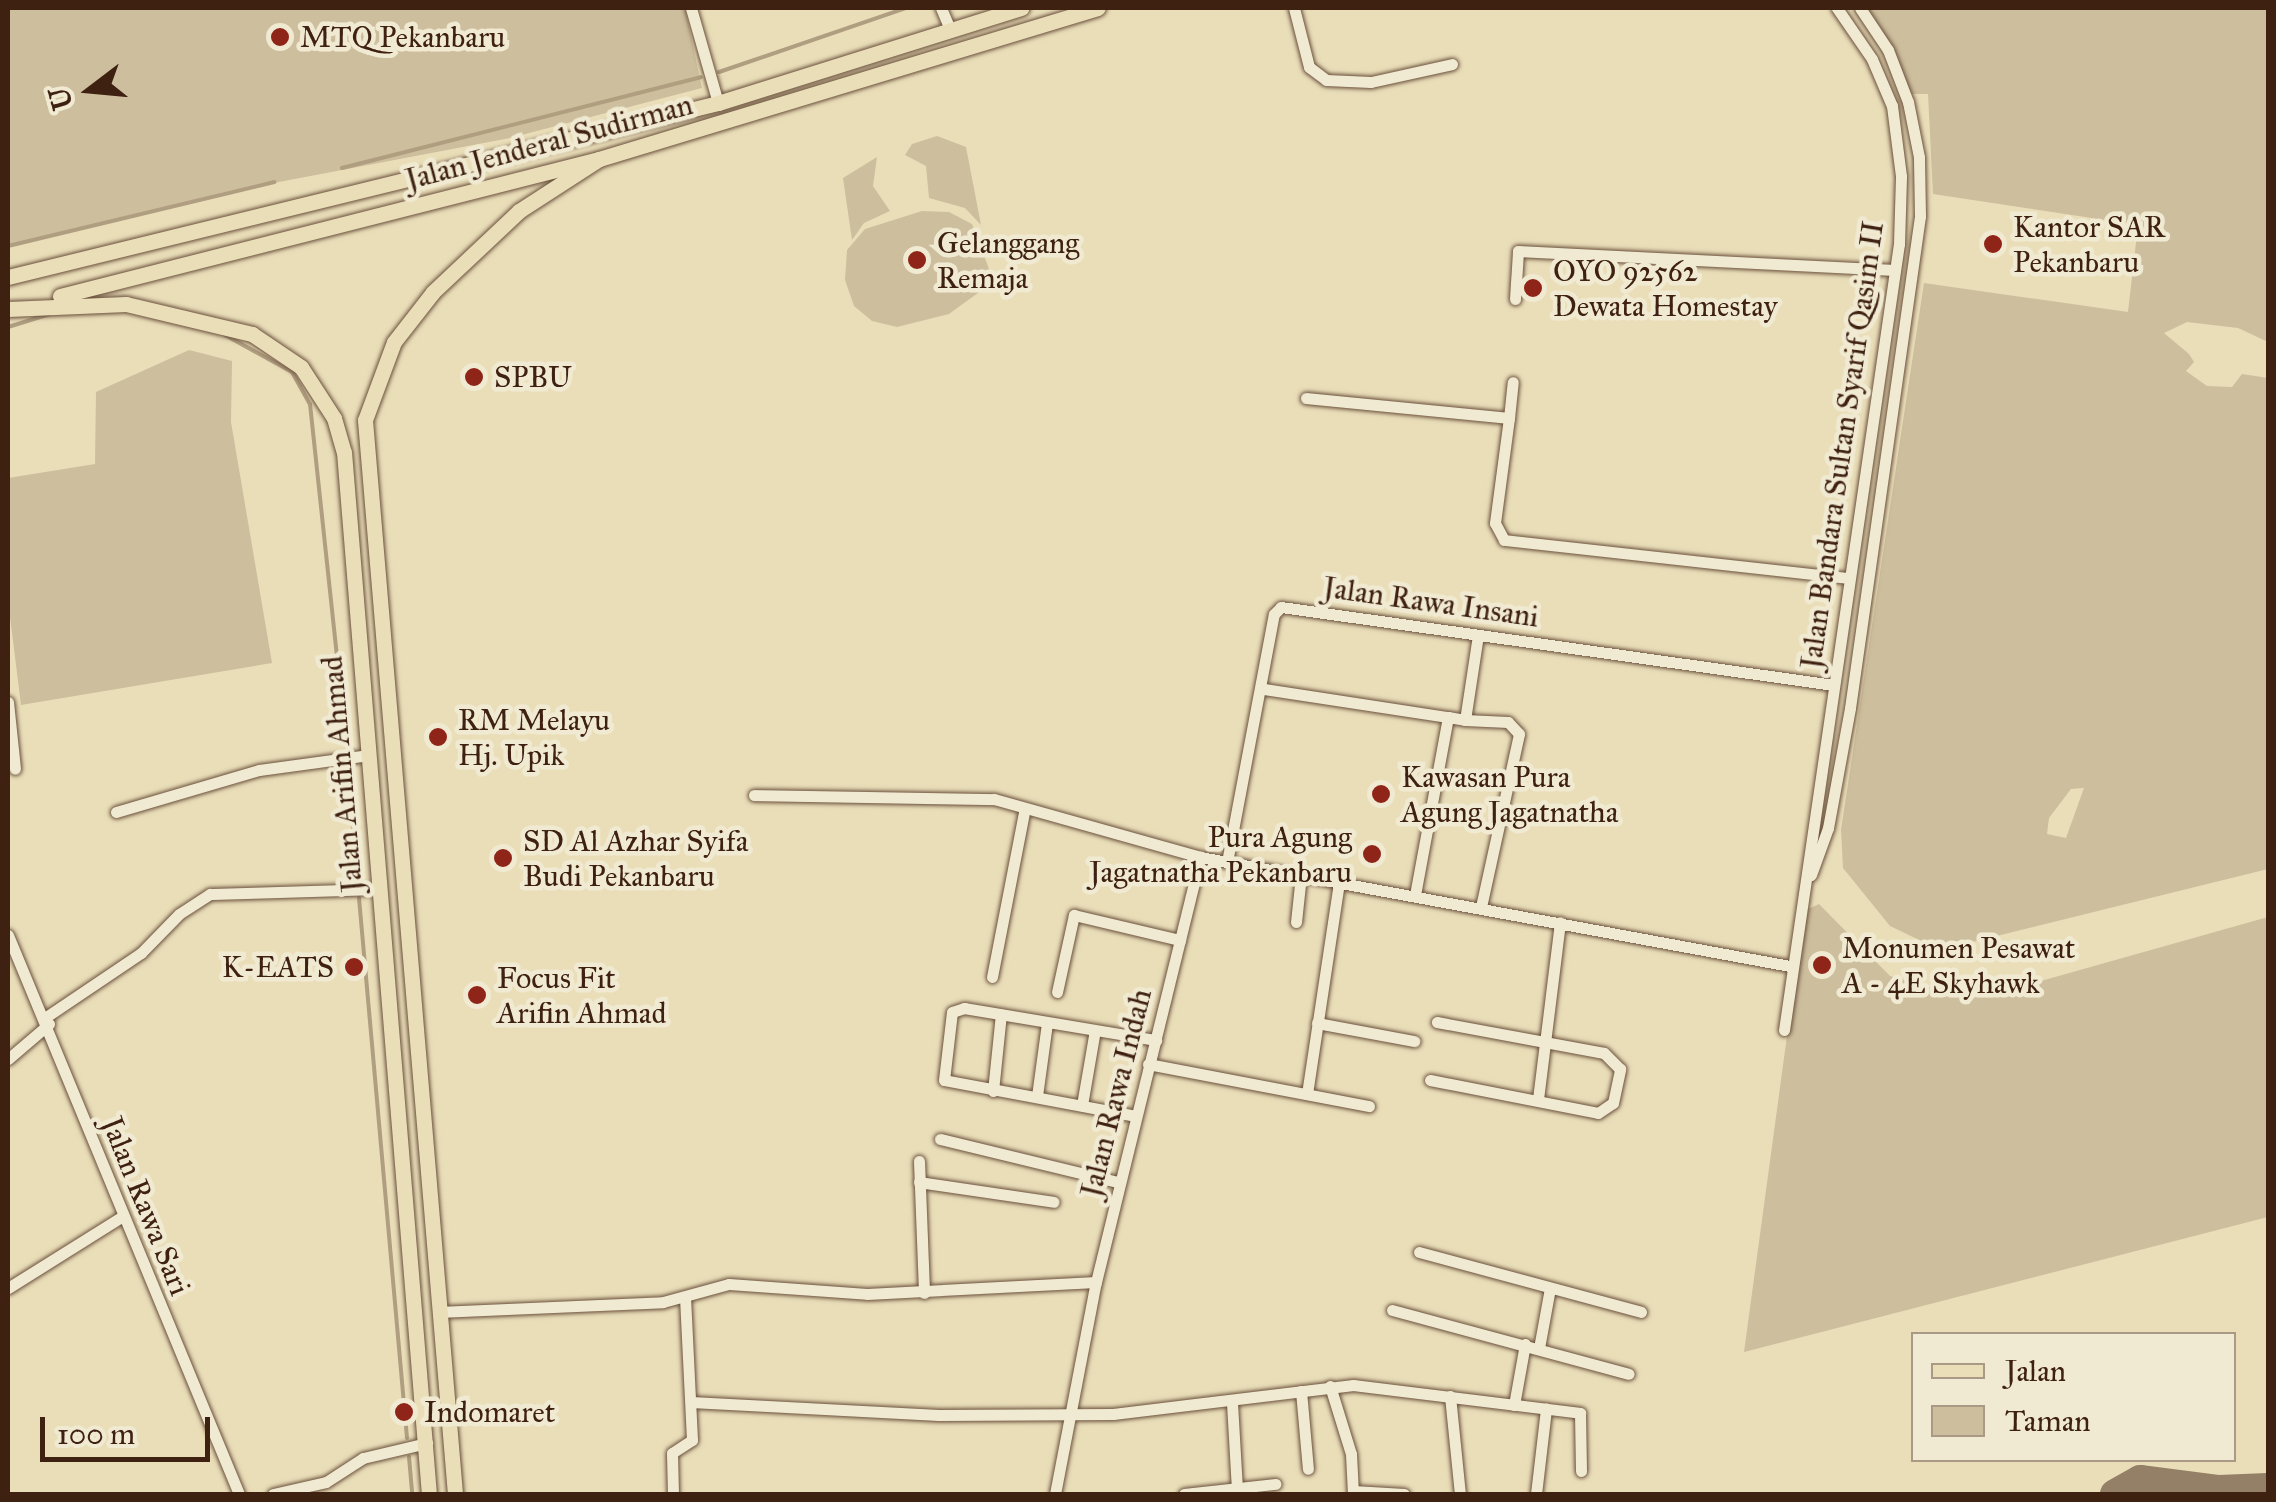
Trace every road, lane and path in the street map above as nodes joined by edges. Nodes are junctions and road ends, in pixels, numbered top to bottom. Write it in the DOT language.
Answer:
graph roads {
  1 [pos="692,8"];
  2 [pos="941,8"];
  3 [pos="1098,8"];
  4 [pos="1294,8"];
  5 [pos="1836,8"];
  6 [pos="1860,8"];
  7 [pos="1012,9"];
  8 [pos="950,29"];
  9 [pos="1452,64"];
  10 [pos="718,102"];
  11 [pos="600,158"];
  12 [pos="336,198"];
  13 [pos="299,208"];
  14 [pos="343,224"];
  15 [pos="305,234"];
  16 [pos="1894,270"];
  17 [pos="8,278"];
  18 [pos="1514,300"];
  19 [pos="8,308"];
  20 [pos="1880,372"];
  21 [pos="1898,374"];
  22 [pos="1514,382"];
  23 [pos="1306,398"];
  24 [pos="1508,418"];
  25 [pos="1846,578"];
  26 [pos="1478,635"];
  27 [pos="1834,686"];
  28 [pos="1264,689"];
  29 [pos="8,702"];
  30 [pos="1448,717"];
  31 [pos="1465,720"];
  32 [pos="370,755"];
  33 [pos="15,769"];
  34 [pos="754,795"];
  35 [pos="116,812"];
  36 [pos="1024,812"];
  37 [pos="1200,857"];
  38 [pos="1227,862"];
  39 [pos="1302,875"];
  40 [pos="1338,882"];
  41 [pos="380,889"];
  42 [pos="1802,892"];
  43 [pos="1414,894"];
  44 [pos="1480,908"];
  45 [pos="1296,922"];
  46 [pos="1560,922"];
  47 [pos="8,935"];
  48 [pos="1180,940"];
  49 [pos="1790,966"];
  50 [pos="992,977"];
  51 [pos="1057,992"];
  52 [pos="1000,1014"];
  53 [pos="48,1021"];
  54 [pos="1438,1022"];
  55 [pos="1047,1023"];
  56 [pos="1316,1023"];
  57 [pos="1095,1030"];
  58 [pos="1784,1030"];
  59 [pos="1156,1040"];
  60 [pos="1414,1040"];
  61 [pos="1545,1040"];
  62 [pos="8,1059"];
  63 [pos="415,1064"];
  64 [pos="1148,1064"];
  65 [pos="393,1066"];
  66 [pos="1430,1080"];
  67 [pos="993,1090"];
  68 [pos="1307,1094"];
  69 [pos="1037,1096"];
  70 [pos="1538,1099"];
  71 [pos="1082,1106"];
  72 [pos="1369,1106"];
  73 [pos="1136,1116"];
  74 [pos="940,1139"];
  75 [pos="919,1161"];
  76 [pos="919,1182"];
  77 [pos="1118,1182"];
  78 [pos="1054,1202"];
  79 [pos="120,1216"];
  80 [pos="1419,1252"];
  81 [pos="1096,1282"];
  82 [pos="8,1288"];
  83 [pos="1550,1288"];
  84 [pos="924,1293"];
  85 [pos="685,1298"];
  86 [pos="1392,1310"];
  87 [pos="444,1311"];
  88 [pos="1641,1312"];
  89 [pos="1525,1344"];
  90 [pos="1539,1348"];
  91 [pos="1628,1374"];
  92 [pos="1330,1386"];
  93 [pos="1301,1391"];
  94 [pos="1450,1396"];
  95 [pos="691,1402"];
  96 [pos="1232,1403"];
  97 [pos="1514,1405"];
  98 [pos="1546,1409"];
  99 [pos="1066,1414"];
  100 [pos="428,1443"];
  101 [pos="1308,1469"];
  102 [pos="1581,1470"];
  103 [pos="1275,1484"];
  104 [pos="1237,1488"];
  105 [pos="1353,1493"];
  106 [pos="239,1494"];
  107 [pos="273,1494"];
  108 [pos="430,1494"];
  109 [pos="455,1494"];
  110 [pos="673,1494"];
  111 [pos="1055,1494"];
  112 [pos="1184,1494"];
  113 [pos="1404,1494"];
  114 [pos="1460,1494"];
  115 [pos="1536,1494"];
  1 -- 10 [label="street"];
  2 -- 8 [label="street"];
  3 -- 11 [label="main road, Jalan Jenderal Sudirman"];
  4 -- 9 [label="street"];
  5 -- 16 [label="street, Jalan Bandara Sultan Syarif Qasim II"];
  6 -- 21 [label="street, Jalan Bandara Sultan Syarif Qasim II"];
  7 -- 8 [label="main road, Jalan Jenderal Sudirman"];
  8 -- 10 [label="main road, Jalan Jenderal Sudirman"];
  10 -- 12 [label="main road, Jalan Jenderal Sudirman"];
  11 -- 14 [label="main road, Jalan Jenderal Sudirman"];
  11 -- 63 [label="main road, Jalan Arifin Ahmad"];
  12 -- 13 [label="main road, Jalan Jenderal Sudirman"];
  12 -- 14 [label="main road"];
  13 -- 15 [label="main road"];
  13 -- 17 [label="main road, Jalan Jenderal Sudirman"];
  14 -- 15 [label="main road, Jalan Jenderal Sudirman"];
  15 -- 19 [label="main road, Jalan Jenderal Sudirman"];
  16 -- 18 [label="street"];
  16 -- 20 [label="street, Jalan Bandara Sultan Syarif Qasim II"];
  19 -- 32 [label="main road, Jalan Arifin Ahmad"];
  20 -- 21 [label="street"];
  20 -- 25 [label="street, Jalan Bandara Sultan Syarif Qasim II"];
  21 -- 42 [label="street, Jalan Bandara Sultan Syarif Qasim II"];
  22 -- 24 [label="street"];
  23 -- 24 [label="street"];
  24 -- 25 [label="street"];
  25 -- 27 [label="street, Jalan Bandara Sultan Syarif Qasim II"];
  26 -- 27 [label="street, Jalan Rawa Insani"];
  26 -- 28 [label="street, Jalan Rawa Insani"];
  26 -- 31 [label="street"];
  27 -- 42 [label="street, Jalan Bandara Sultan Syarif Qasim II"];
  28 -- 30 [label="street"];
  28 -- 38 [label="street, Jalan Rawa Insani"];
  29 -- 33 [label="street"];
  30 -- 31 [label="street"];
  30 -- 43 [label="street"];
  31 -- 44 [label="street"];
  32 -- 35 [label="street"];
  32 -- 41 [label="main road, Jalan Arifin Ahmad"];
  34 -- 36 [label="street"];
  36 -- 37 [label="street"];
  36 -- 50 [label="street"];
  37 -- 38 [label="street"];
  37 -- 48 [label="street, Jalan Rawa Indah"];
  38 -- 39 [label="street"];
  39 -- 40 [label="street"];
  39 -- 45 [label="street"];
  40 -- 43 [label="street"];
  40 -- 56 [label="street"];
  41 -- 53 [label="street"];
  41 -- 65 [label="main road, Jalan Arifin Ahmad"];
  42 -- 49 [label="street"];
  43 -- 44 [label="street"];
  44 -- 46 [label="street"];
  46 -- 49 [label="street"];
  46 -- 61 [label="street"];
  47 -- 53 [label="street, Jalan Rawa Sari"];
  48 -- 51 [label="street"];
  48 -- 59 [label="street, Jalan Rawa Indah"];
  49 -- 58 [label="street"];
  52 -- 55 [label="street"];
  52 -- 67 [label="street"];
  52 -- 67 [label="street"];
  53 -- 62 [label="street"];
  53 -- 79 [label="street, Jalan Rawa Sari"];
  54 -- 61 [label="street"];
  55 -- 57 [label="street"];
  55 -- 69 [label="street"];
  56 -- 60 [label="street"];
  56 -- 68 [label="street"];
  57 -- 59 [label="street"];
  57 -- 71 [label="street"];
  59 -- 64 [label="street, Jalan Rawa Indah"];
  61 -- 70 [label="street"];
  61 -- 70 [label="street"];
  63 -- 65 [label="main road"];
  63 -- 87 [label="main road, Jalan Arifin Ahmad"];
  64 -- 68 [label="street"];
  64 -- 73 [label="street, Jalan Rawa Indah"];
  65 -- 100 [label="main road, Jalan Arifin Ahmad"];
  66 -- 70 [label="street"];
  67 -- 69 [label="street"];
  68 -- 72 [label="street"];
  69 -- 71 [label="street"];
  71 -- 73 [label="street"];
  73 -- 77 [label="street, Jalan Rawa Indah"];
  74 -- 77 [label="street"];
  75 -- 76 [label="street"];
  76 -- 78 [label="street"];
  76 -- 84 [label="street"];
  77 -- 81 [label="street, Jalan Rawa Indah"];
  79 -- 82 [label="street"];
  79 -- 106 [label="street, Jalan Rawa Sari"];
  80 -- 83 [label="street"];
  81 -- 84 [label="street"];
  81 -- 99 [label="street, Jalan Rawa Indah"];
  83 -- 88 [label="street"];
  83 -- 90 [label="street"];
  84 -- 85 [label="street"];
  85 -- 87 [label="street"];
  85 -- 95 [label="street"];
  86 -- 89 [label="street"];
  87 -- 109 [label="main road, Jalan Arifin Ahmad"];
  89 -- 90 [label="street"];
  89 -- 97 [label="street"];
  90 -- 91 [label="street"];
  92 -- 93 [label="street"];
  92 -- 94 [label="street"];
  92 -- 105 [label="street"];
  93 -- 96 [label="street"];
  93 -- 101 [label="street"];
  94 -- 97 [label="street"];
  94 -- 114 [label="street"];
  95 -- 99 [label="street"];
  95 -- 110 [label="street"];
  96 -- 99 [label="street"];
  96 -- 104 [label="street"];
  97 -- 98 [label="street"];
  98 -- 102 [label="street"];
  98 -- 115 [label="street"];
  99 -- 111 [label="street, Jalan Rawa Indah"];
  100 -- 107 [label="street"];
  100 -- 108 [label="main road, Jalan Arifin Ahmad"];
  103 -- 104 [label="street"];
  104 -- 112 [label="street"];
  105 -- 113 [label="street"];
}
